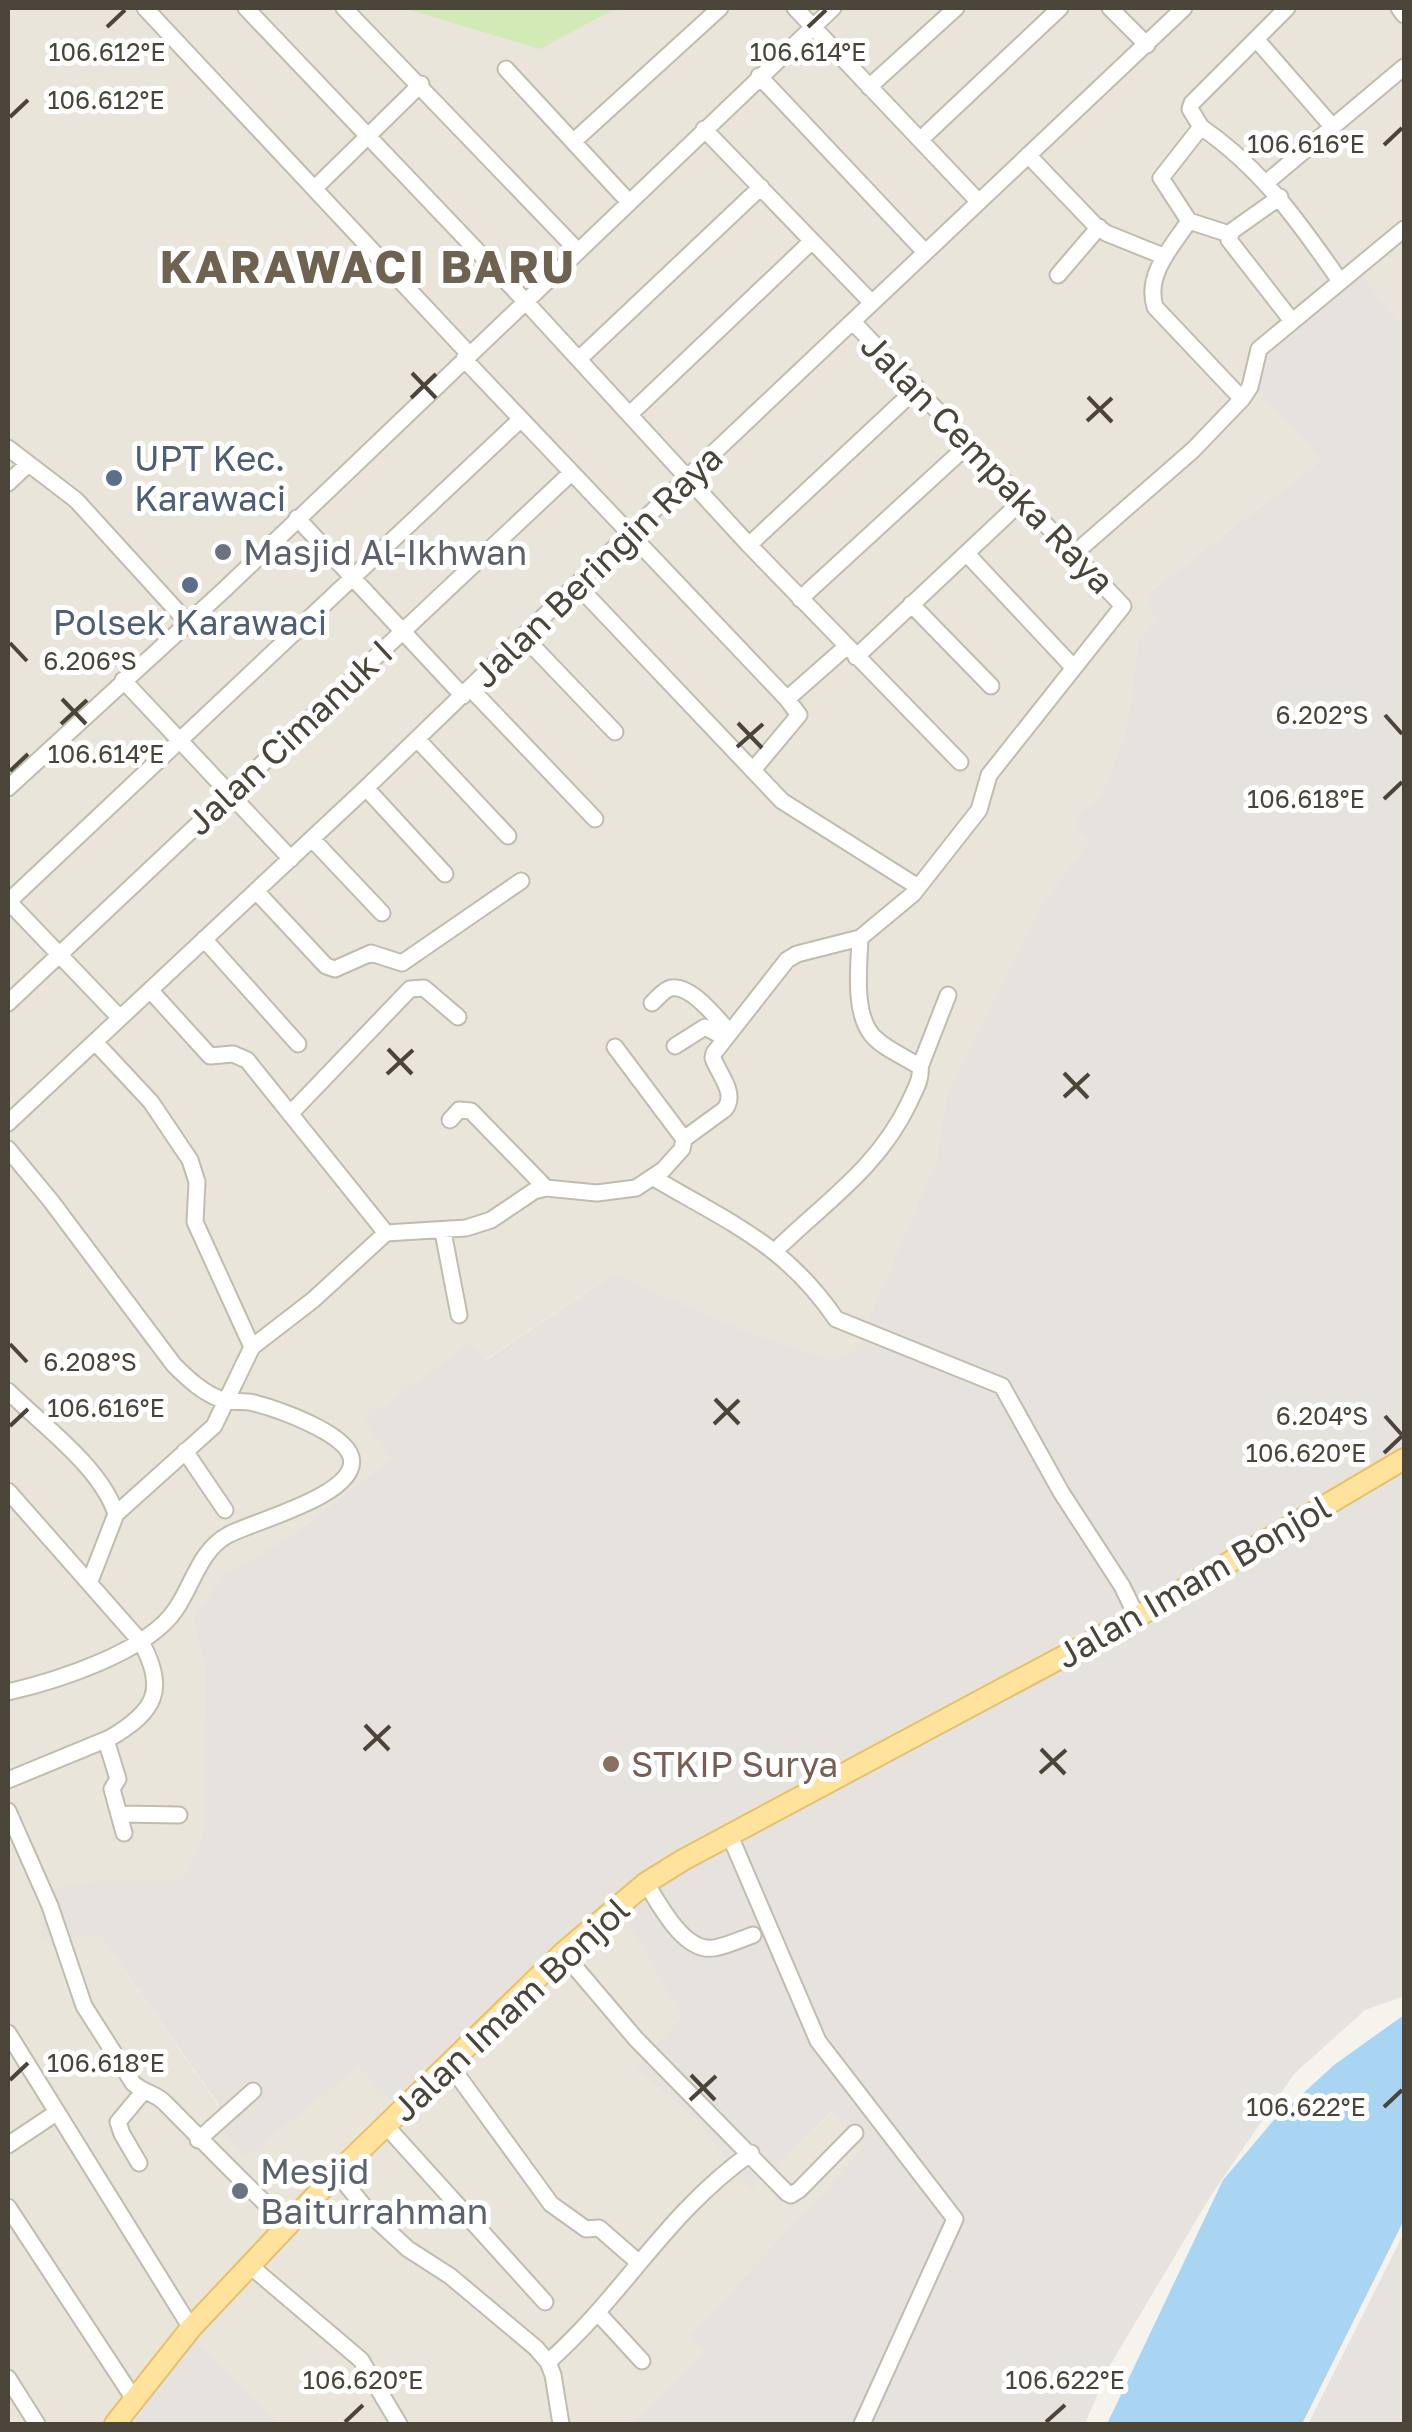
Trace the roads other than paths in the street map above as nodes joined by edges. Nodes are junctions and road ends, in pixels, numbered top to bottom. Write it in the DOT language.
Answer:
graph roads {
  1 [pos="144,8"];
  2 [pos="246,8"];
  3 [pos="344,8"];
  4 [pos="720,8"];
  5 [pos="794,8"];
  6 [pos="833,8"];
  7 [pos="956,8"];
  8 [pos="1060,8"];
  9 [pos="1110,8"];
  10 [pos="1184,8"];
  11 [pos="1288,8"];
  12 [pos="1399,8"];
  13 [pos="1404,15"];
  14 [pos="812,26"];
  15 [pos="1256,39"];
  16 [pos="1148,45"];
  17 [pos="1404,66"];
  18 [pos="506,69"];
  19 [pos="759,76"];
  20 [pos="421,84"];
  21 [pos="869,87"];
  22 [pos="1331,125"];
  23 [pos="1201,127"];
  24 [pos="704,129"];
  25 [pos="366,137"];
  26 [pos="920,140"];
  27 [pos="574,141"];
  28 [pos="1028,155"];
  29 [pos="1267,182"];
  30 [pos="316,187"];
  31 [pos="761,187"];
  32 [pos="1280,197"];
  33 [pos="628,200"];
  34 [pos="978,202"];
  35 [pos="1189,221"];
  36 [pos="1099,227"];
  37 [pos="1404,229"];
  38 [pos="1229,234"];
  39 [pos="812,241"];
  40 [pos="578,251"];
  41 [pos="925,252"];
  42 [pos="1163,256"];
  43 [pos="1058,275"];
  44 [pos="1340,281"];
  45 [pos="525,301"];
  46 [pos="872,303"];
  47 [pos="853,322"];
  48 [pos="1292,322"];
  49 [pos="467,357"];
  50 [pos="579,359"];
  51 [pos="917,388"];
  52 [pos="1242,400"];
  53 [pos="630,414"];
  54 [pos="520,420"];
  55 [pos="969,444"];
  56 [pos="8,448"];
  57 [pos="28,464"];
  58 [pos="570,473"];
  59 [pos="688,477"];
  60 [pos="8,483"];
  61 [pos="1024,500"];
  62 [pos="296,518"];
  63 [pos="629,534"];
  64 [pos="749,545"];
  65 [pos="1075,553"];
  66 [pos="967,554"];
  67 [pos="352,576"];
  68 [pos="577,585"];
  69 [pos="800,599"];
  70 [pos="911,604"];
  71 [pos="188,623"];
  72 [pos="403,630"];
  73 [pos="524,637"];
  74 [pos="851,652"];
  75 [pos="1074,668"];
  76 [pos="123,680"];
  77 [pos="991,686"];
  78 [pos="467,692"];
  79 [pos="786,700"];
  80 [pos="616,732"];
  81 [pos="417,739"];
  82 [pos="179,740"];
  83 [pos="960,762"];
  84 [pos="753,770"];
  85 [pos="8,788"];
  86 [pos="366,788"];
  87 [pos="229,793"];
  88 [pos="595,819"];
  89 [pos="508,836"];
  90 [pos="312,839"];
  91 [pos="291,859"];
  92 [pos="445,874"];
  93 [pos="521,881"];
  94 [pos="918,887"];
  95 [pos="257,892"];
  96 [pos="8,902"];
  97 [pos="382,913"];
  98 [pos="860,938"];
  99 [pos="204,939"];
  100 [pos="58,955"];
  101 [pos="150,990"];
  102 [pos="948,996"];
  103 [pos="8,1002"];
  104 [pos="652,1003"];
  105 [pos="120,1018"];
  106 [pos="458,1018"];
  107 [pos="727,1034"];
  108 [pos="95,1042"];
  109 [pos="298,1044"];
  110 [pos="676,1046"];
  111 [pos="615,1047"];
  112 [pos="920,1066"];
  113 [pos="290,1114"];
  114 [pos="450,1120"];
  115 [pos="8,1123"];
  116 [pos="684,1139"];
  117 [pos="8,1149"];
  118 [pos="654,1178"];
  119 [pos="546,1188"];
  120 [pos="443,1232"];
  121 [pos="386,1233"];
  122 [pos="774,1251"];
  123 [pos="458,1315"];
  124 [pos="252,1347"];
  125 [pos="8,1391"];
  126 [pos="226,1402"];
  127 [pos="185,1451"];
  128 [pos="1404,1460"];
  129 [pos="8,1491"];
  130 [pos="225,1510"];
  131 [pos="116,1514"];
  132 [pos="90,1581"];
  133 [pos="1136,1618"];
  134 [pos="142,1642"];
  135 [pos="8,1692"];
  136 [pos="106,1740"];
  137 [pos="8,1780"];
  138 [pos="8,1811"];
  139 [pos="120,1814"];
  140 [pos="179,1815"];
  141 [pos="124,1833"];
  142 [pos="730,1836"];
  143 [pos="646,1884"];
  144 [pos="753,1935"];
  145 [pos="563,1953"];
  146 [pos="8,2033"];
  147 [pos="450,2065"];
  148 [pos="252,2091"];
  149 [pos="143,2092"];
  150 [pos="56,2113"];
  151 [pos="386,2126"];
  152 [pos="855,2133"];
  153 [pos="198,2140"];
  154 [pos="8,2145"];
  155 [pos="751,2152"];
  156 [pos="139,2163"];
  157 [pos="337,2173"];
  158 [pos="8,2207"];
  159 [pos="287,2224"];
  160 [pos="638,2262"];
  161 [pos="248,2264"];
  162 [pos="545,2302"];
  163 [pos="598,2312"];
  164 [pos="191,2328"];
  165 [pos="642,2361"];
  166 [pos="548,2362"];
  167 [pos="8,2378"];
  168 [pos="134,2399"];
  169 [pos="13,2402"];
  170 [pos="37,2424"];
  171 [pos="114,2424"];
  172 [pos="399,2424"];
  173 [pos="561,2424"];
  174 [pos="862,2424"];
  1 -- 30 [label="street"];
  2 -- 25 [label="street"];
  3 -- 20 [label="street"];
  4 -- 27 [label="street"];
  5 -- 14 [label="street"];
  6 -- 14 [label="street"];
  7 -- 21 [label="street"];
  8 -- 26 [label="street"];
  9 -- 16 [label="street"];
  10 -- 16 [label="street, Jalan Beringin Raya"];
  11 -- 15 [label="street"];
  12 -- 13 [label="street"];
  14 -- 19 [label="street"];
  14 -- 21 [label="street"];
  15 -- 22 [label="street"];
  15 -- 23 [label="street"];
  16 -- 28 [label="street, Jalan Beringin Raya"];
  17 -- 22 [label="street"];
  18 -- 27 [label="street"];
  19 -- 24 [label="street"];
  19 -- 41 [label="street"];
  20 -- 25 [label="street"];
  20 -- 40 [label="street"];
  21 -- 26 [label="street"];
  22 -- 29 [label="street"];
  23 -- 29 [label="street"];
  23 -- 35 [label="street"];
  24 -- 31 [label="street"];
  24 -- 33 [label="street"];
  25 -- 30 [label="street"];
  25 -- 45 [label="street"];
  26 -- 34 [label="street"];
  27 -- 33 [label="street"];
  28 -- 34 [label="street, Jalan Beringin Raya"];
  28 -- 36 [label="street"];
  29 -- 32 [label="street"];
  30 -- 49 [label="street"];
  31 -- 39 [label="street"];
  31 -- 50 [label="street"];
  32 -- 38 [label="street"];
  32 -- 44 [label="street"];
  33 -- 40 [label="street"];
  34 -- 41 [label="street, Jalan Beringin Raya"];
  35 -- 38 [label="street"];
  35 -- 42 [label="street"];
  36 -- 42 [label="street"];
  36 -- 43 [label="street"];
  37 -- 44 [label="street"];
  38 -- 48 [label="street"];
  39 -- 46 [label="street"];
  39 -- 53 [label="street"];
  40 -- 45 [label="street"];
  41 -- 46 [label="street, Jalan Beringin Raya"];
  42 -- 52 [label="street"];
  44 -- 48 [label="street"];
  45 -- 49 [label="street"];
  45 -- 50 [label="street"];
  46 -- 47 [label="street, Jalan Beringin Raya"];
  47 -- 51 [label="street, Jalan Cempaka Raya"];
  47 -- 59 [label="street, Jalan Beringin Raya"];
  48 -- 52 [label="street"];
  49 -- 54 [label="street"];
  49 -- 62 [label="street"];
  50 -- 53 [label="street"];
  51 -- 55 [label="street, Jalan Cempaka Raya"];
  51 -- 64 [label="street"];
  52 -- 65 [label="street"];
  53 -- 59 [label="street"];
  54 -- 58 [label="street"];
  54 -- 67 [label="street"];
  55 -- 61 [label="street, Jalan Cempaka Raya"];
  55 -- 69 [label="street"];
  56 -- 57 [label="street"];
  57 -- 60 [label="street"];
  57 -- 71 [label="street"];
  58 -- 63 [label="street"];
  58 -- 72 [label="street, Jalan Cimanuk I"];
  59 -- 63 [label="street, Jalan Beringin Raya"];
  59 -- 64 [label="street"];
  61 -- 65 [label="street, Jalan Cempaka Raya"];
  61 -- 66 [label="street"];
  62 -- 67 [label="street"];
  62 -- 71 [label="street"];
  63 -- 68 [label="street, Jalan Beringin Raya"];
  63 -- 79 [label="street"];
  64 -- 69 [label="street"];
  65 -- 75 [label="street, Jalan Cempaka Raya"];
  66 -- 70 [label="street"];
  66 -- 75 [label="street"];
  67 -- 72 [label="street"];
  67 -- 82 [label="street"];
  68 -- 73 [label="street, Jalan Beringin Raya"];
  68 -- 84 [label="street"];
  69 -- 74 [label="street"];
  70 -- 74 [label="street"];
  70 -- 77 [label="street"];
  71 -- 76 [label="street"];
  72 -- 78 [label="street"];
  72 -- 87 [label="street, Jalan Cimanuk I"];
  73 -- 78 [label="street, Jalan Beringin Raya"];
  73 -- 80 [label="street"];
  74 -- 79 [label="street"];
  74 -- 83 [label="street"];
  75 -- 94 [label="street"];
  76 -- 82 [label="street"];
  76 -- 85 [label="street"];
  78 -- 81 [label="street, Jalan Beringin Raya"];
  78 -- 88 [label="street"];
  79 -- 84 [label="street"];
  81 -- 86 [label="street, Jalan Beringin Raya"];
  81 -- 89 [label="street"];
  82 -- 87 [label="street"];
  82 -- 96 [label="street"];
  84 -- 94 [label="street"];
  86 -- 90 [label="street, Jalan Beringin Raya"];
  86 -- 92 [label="street"];
  87 -- 91 [label="street"];
  87 -- 100 [label="street, Jalan Cimanuk I"];
  90 -- 91 [label="street, Jalan Beringin Raya"];
  90 -- 97 [label="street"];
  91 -- 95 [label="street, Jalan Beringin Raya"];
  93 -- 95 [label="street"];
  94 -- 98 [label="street"];
  95 -- 99 [label="street, Jalan Beringin Raya"];
  96 -- 100 [label="street"];
  98 -- 107 [label="street"];
  98 -- 112 [label="street"];
  99 -- 101 [label="street, Jalan Beringin Raya"];
  99 -- 109 [label="street"];
  100 -- 103 [label="street, Jalan Cimanuk I"];
  100 -- 105 [label="street"];
  101 -- 105 [label="street, Jalan Beringin Raya"];
  101 -- 113 [label="street"];
  102 -- 112 [label="street"];
  104 -- 107 [label="street"];
  105 -- 108 [label="street, Jalan Beringin Raya"];
  106 -- 113 [label="street"];
  107 -- 110 [label="street"];
  107 -- 116 [label="street"];
  108 -- 115 [label="street, Jalan Beringin Raya"];
  108 -- 124 [label="street"];
  111 -- 116 [label="street"];
  112 -- 122 [label="street"];
  113 -- 121 [label="street"];
  114 -- 119 [label="street"];
  116 -- 118 [label="street"];
  117 -- 126 [label="street"];
  118 -- 119 [label="street"];
  118 -- 122 [label="street"];
  119 -- 120 [label="street"];
  120 -- 121 [label="street"];
  120 -- 123 [label="street"];
  121 -- 124 [label="street"];
  122 -- 133 [label="street"];
  124 -- 126 [label="street"];
  125 -- 131 [label="street"];
  126 -- 127 [label="street"];
  126 -- 134 [label="street"];
  127 -- 130 [label="street"];
  127 -- 131 [label="street"];
  128 -- 133 [label="main road, Jalan Imam Bonjol"];
  129 -- 132 [label="street"];
  131 -- 132 [label="street"];
  132 -- 134 [label="street"];
  133 -- 142 [label="main road, Jalan Imam Bonjol"];
  134 -- 135 [label="street"];
  134 -- 136 [label="street"];
  136 -- 137 [label="street"];
  136 -- 139 [label="street"];
  138 -- 149 [label="street"];
  139 -- 140 [label="street"];
  139 -- 141 [label="street"];
  142 -- 143 [label="main road, Jalan Imam Bonjol"];
  142 -- 174 [label="street"];
  143 -- 144 [label="street"];
  143 -- 145 [label="main road, Jalan Imam Bonjol"];
  145 -- 147 [label="main road, Jalan Imam Bonjol"];
  145 -- 155 [label="street"];
  146 -- 150 [label="street"];
  147 -- 151 [label="main road, Jalan Imam Bonjol"];
  147 -- 160 [label="street"];
  148 -- 153 [label="street"];
  149 -- 153 [label="street"];
  149 -- 156 [label="street"];
  150 -- 154 [label="street"];
  150 -- 164 [label="street"];
  151 -- 157 [label="main road, Jalan Imam Bonjol"];
  151 -- 162 [label="street"];
  152 -- 155 [label="street"];
  153 -- 159 [label="street"];
  155 -- 160 [label="street"];
  157 -- 159 [label="main road, Jalan Imam Bonjol"];
  157 -- 166 [label="street"];
  158 -- 168 [label="street"];
  159 -- 161 [label="main road, Jalan Imam Bonjol"];
  160 -- 163 [label="street"];
  161 -- 164 [label="main road, Jalan Imam Bonjol"];
  161 -- 172 [label="street"];
  163 -- 165 [label="street"];
  163 -- 166 [label="street"];
  164 -- 168 [label="main road, Jalan Imam Bonjol"];
  166 -- 173 [label="street"];
  167 -- 169 [label="street"];
  168 -- 171 [label="main road, Jalan Imam Bonjol"];
  169 -- 170 [label="street"];
}
